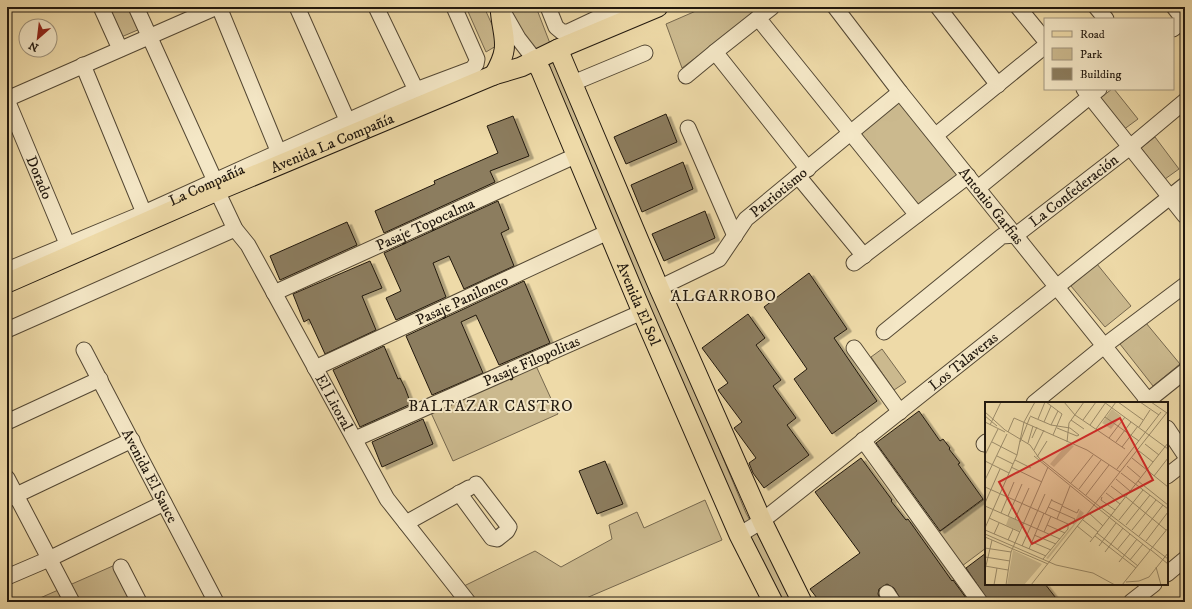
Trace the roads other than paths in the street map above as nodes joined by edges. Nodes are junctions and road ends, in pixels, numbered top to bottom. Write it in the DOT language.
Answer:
graph roads {
  1 [pos="101,7"];
  2 [pos="136,7"];
  3 [pos="218,7"];
  4 [pos="297,7"];
  5 [pos="376,7"];
  6 [pos="454,7"];
  7 [pos="500,7"];
  8 [pos="539,7"];
  9 [pos="548,7"];
  10 [pos="621,7"];
  11 [pos="658,7"];
  12 [pos="772,7"];
  13 [pos="835,7"];
  14 [pos="938,7"];
  15 [pos="1018,7"];
  16 [pos="1096,7"];
  17 [pos="1174,7"];
  18 [pos="758,18"];
  19 [pos="1105,18"];
  20 [pos="1181,22"];
  21 [pos="149,36"];
  22 [pos="1044,39"];
  23 [pos="1044,47"];
  24 [pos="120,49"];
  25 [pos="558,49"];
  26 [pos="715,52"];
  27 [pos="646,53"];
  28 [pos="535,60"];
  29 [pos="83,65"];
  30 [pos="494,75"];
  31 [pos="686,76"];
  32 [pos="573,83"];
  33 [pos="998,85"];
  34 [pos="416,90"];
  35 [pos="900,92"];
  36 [pos="1091,92"];
  37 [pos="7,100"];
  38 [pos="1185,101"];
  39 [pos="348,122"];
  40 [pos="688,128"];
  41 [pos="851,131"];
  42 [pos="936,135"];
  43 [pos="1130,147"];
  44 [pos="279,153"];
  45 [pos="575,156"];
  46 [pos="803,172"];
  47 [pos="968,176"];
  48 [pos="1185,185"];
  49 [pos="216,186"];
  50 [pos="978,188"];
  51 [pos="1170,197"];
  52 [pos="144,212"];
  53 [pos="917,215"];
  54 [pos="1185,216"];
  55 [pos="235,229"];
  56 [pos="608,232"];
  57 [pos="1016,235"];
  58 [pos="735,236"];
  59 [pos="70,249"];
  60 [pos="7,270"];
  61 [pos="7,283"];
  62 [pos="1185,285"];
  63 [pos="1057,287"];
  64 [pos="659,288"];
  65 [pos="274,293"];
  66 [pos="642,312"];
  67 [pos="7,330"];
  68 [pos="884,332"];
  69 [pos="1104,346"];
  70 [pos="854,348"];
  71 [pos="84,350"];
  72 [pos="315,368"];
  73 [pos="1185,371"];
  74 [pos="100,379"];
  75 [pos="1035,402"];
  76 [pos="1147,402"];
  77 [pos="900,412"];
  78 [pos="7,422"];
  79 [pos="1168,430"];
  80 [pos="355,439"];
  81 [pos="132,440"];
  82 [pos="863,440"];
  83 [pos="1185,455"];
  84 [pos="1185,462"];
  85 [pos="1168,475"];
  86 [pos="7,478"];
  87 [pos="460,493"];
  88 [pos="12,497"];
  89 [pos="164,503"];
  90 [pos="762,521"];
  91 [pos="406,523"];
  92 [pos="740,535"];
  93 [pos="49,559"];
  94 [pos="1185,560"];
  95 [pos="121,567"];
  96 [pos="1168,573"];
  97 [pos="7,577"];
  98 [pos="1153,585"];
  99 [pos="72,602"];
  100 [pos="139,602"];
  101 [pos="216,602"];
  102 [pos="468,602"];
  103 [pos="773,602"];
  104 [pos="802,602"];
  105 [pos="980,602"];
  106 [pos="1131,602"];
  1 -- 24 [label="street"];
  2 -- 21 [label="street, El Litoral"];
  3 -- 21 [label="street"];
  3 -- 44 [label="street"];
  4 -- 39 [label="street"];
  5 -- 34 [label="street"];
  6 -- 34 [label="street, La Compañía"];
  7 -- 28 [label="street, Avenida El Sol"];
  7 -- 30 [label="main road"];
  8 -- 25 [label="street, Avenida El Sol"];
  9 -- 10 [label="street"];
  11 -- 25 [label="main road, Avenida La Compañía"];
  12 -- 18 [label="street"];
  13 -- 35 [label="street, Antonio Garfias"];
  14 -- 33 [label="street"];
  15 -- 22 [label="street"];
  16 -- 19 [label="street"];
  17 -- 20 [label="street"];
  18 -- 26 [label="street"];
  18 -- 41 [label="street"];
  21 -- 24 [label="street"];
  21 -- 49 [label="street, El Litoral"];
  23 -- 33 [label="street"];
  24 -- 29 [label="street"];
  25 -- 28 [label="main road, Avenida La Compañía"];
  25 -- 32 [label="main road, Avenida El Sol"];
  26 -- 31 [label="street"];
  26 -- 46 [label="street"];
  27 -- 32 [label="street"];
  28 -- 30 [label="main road, Avenida La Compañía"];
  28 -- 45 [label="main road, Avenida El Sol"];
  29 -- 37 [label="street"];
  29 -- 52 [label="street"];
  30 -- 49 [label="main road, Avenida La Compañía"];
  32 -- 64 [label="main road, Avenida El Sol"];
  33 -- 42 [label="street"];
  34 -- 39 [label="street, La Compañía"];
  35 -- 41 [label="street, Patriotismo"];
  35 -- 42 [label="street, Antonio Garfias"];
  36 -- 43 [label="street"];
  36 -- 50 [label="street"];
  37 -- 59 [label="street, Dorado"];
  38 -- 43 [label="street, La Confederación"];
  39 -- 44 [label="street, La Compañía"];
  40 -- 58 [label="street"];
  41 -- 46 [label="street, Patriotismo"];
  41 -- 53 [label="street"];
  42 -- 47 [label="street, Antonio Garfias"];
  43 -- 51 [label="street"];
  43 -- 57 [label="street, La Confederación"];
  44 -- 49 [label="street, La Compañía"];
  45 -- 56 [label="main road, Avenida El Sol"];
  45 -- 65 [label="street, Pasaje Topocalma"];
  46 -- 53 [label="street"];
  46 -- 58 [label="street, Patriotismo"];
  47 -- 50 [label="street, Antonio Garfias"];
  47 -- 53 [label="street"];
  48 -- 51 [label="street, Los Talaveras"];
  49 -- 52 [label="street, La Compañía"];
  49 -- 55 [label="street, El Litoral"];
  49 -- 59 [label="main road, Avenida La Compañía"];
  50 -- 57 [label="street, Antonio Garfias"];
  51 -- 54 [label="street"];
  51 -- 63 [label="street, Los Talaveras"];
  52 -- 59 [label="street, La Compañía"];
  55 -- 65 [label="street, El Litoral"];
  55 -- 67 [label="street"];
  56 -- 66 [label="main road, Avenida El Sol"];
  56 -- 72 [label="street, Pasaje Panilonco"];
  57 -- 63 [label="street, Antonio Garfias"];
  57 -- 68 [label="street, La Confederación"];
  58 -- 64 [label="street, Patriotismo"];
  59 -- 60 [label="street, La Compañía"];
  59 -- 61 [label="main road, Avenida La Compañía"];
  62 -- 69 [label="street"];
  63 -- 69 [label="street, Antonio Garfias"];
  63 -- 77 [label="street, Los Talaveras"];
  64 -- 90 [label="main road, Avenida El Sol"];
  65 -- 72 [label="street, El Litoral"];
  66 -- 80 [label="street, Pasaje Filopolitas"];
  66 -- 92 [label="main road, Avenida El Sol"];
  69 -- 75 [label="street"];
  69 -- 76 [label="street, Antonio Garfias"];
  70 -- 77 [label="street"];
  71 -- 74 [label="street, Avenida El Sauce"];
  72 -- 80 [label="street, El Litoral"];
  73 -- 76 [label="street"];
  74 -- 78 [label="street"];
  74 -- 81 [label="street, Avenida El Sauce"];
  77 -- 82 [label="street, Los Talaveras"];
  79 -- 83 [label="street"];
  80 -- 91 [label="street, El Litoral"];
  81 -- 88 [label="street"];
  81 -- 89 [label="street, Avenida El Sauce"];
  82 -- 90 [label="street, Los Talaveras"];
  82 -- 105 [label="street"];
  84 -- 85 [label="street"];
  86 -- 88 [label="street"];
  87 -- 87 [label="street"];
  87 -- 91 [label="street"];
  88 -- 93 [label="street"];
  89 -- 93 [label="street"];
  89 -- 101 [label="street, Avenida El Sauce"];
  90 -- 92 [label="street, Los Talaveras"];
  90 -- 104 [label="main road, Avenida El Sol"];
  91 -- 102 [label="street, El Litoral"];
  92 -- 103 [label="main road, Avenida El Sol"];
  93 -- 97 [label="street"];
  93 -- 99 [label="street"];
  94 -- 96 [label="street"];
  95 -- 100 [label="street"];
  98 -- 106 [label="street"];
}
